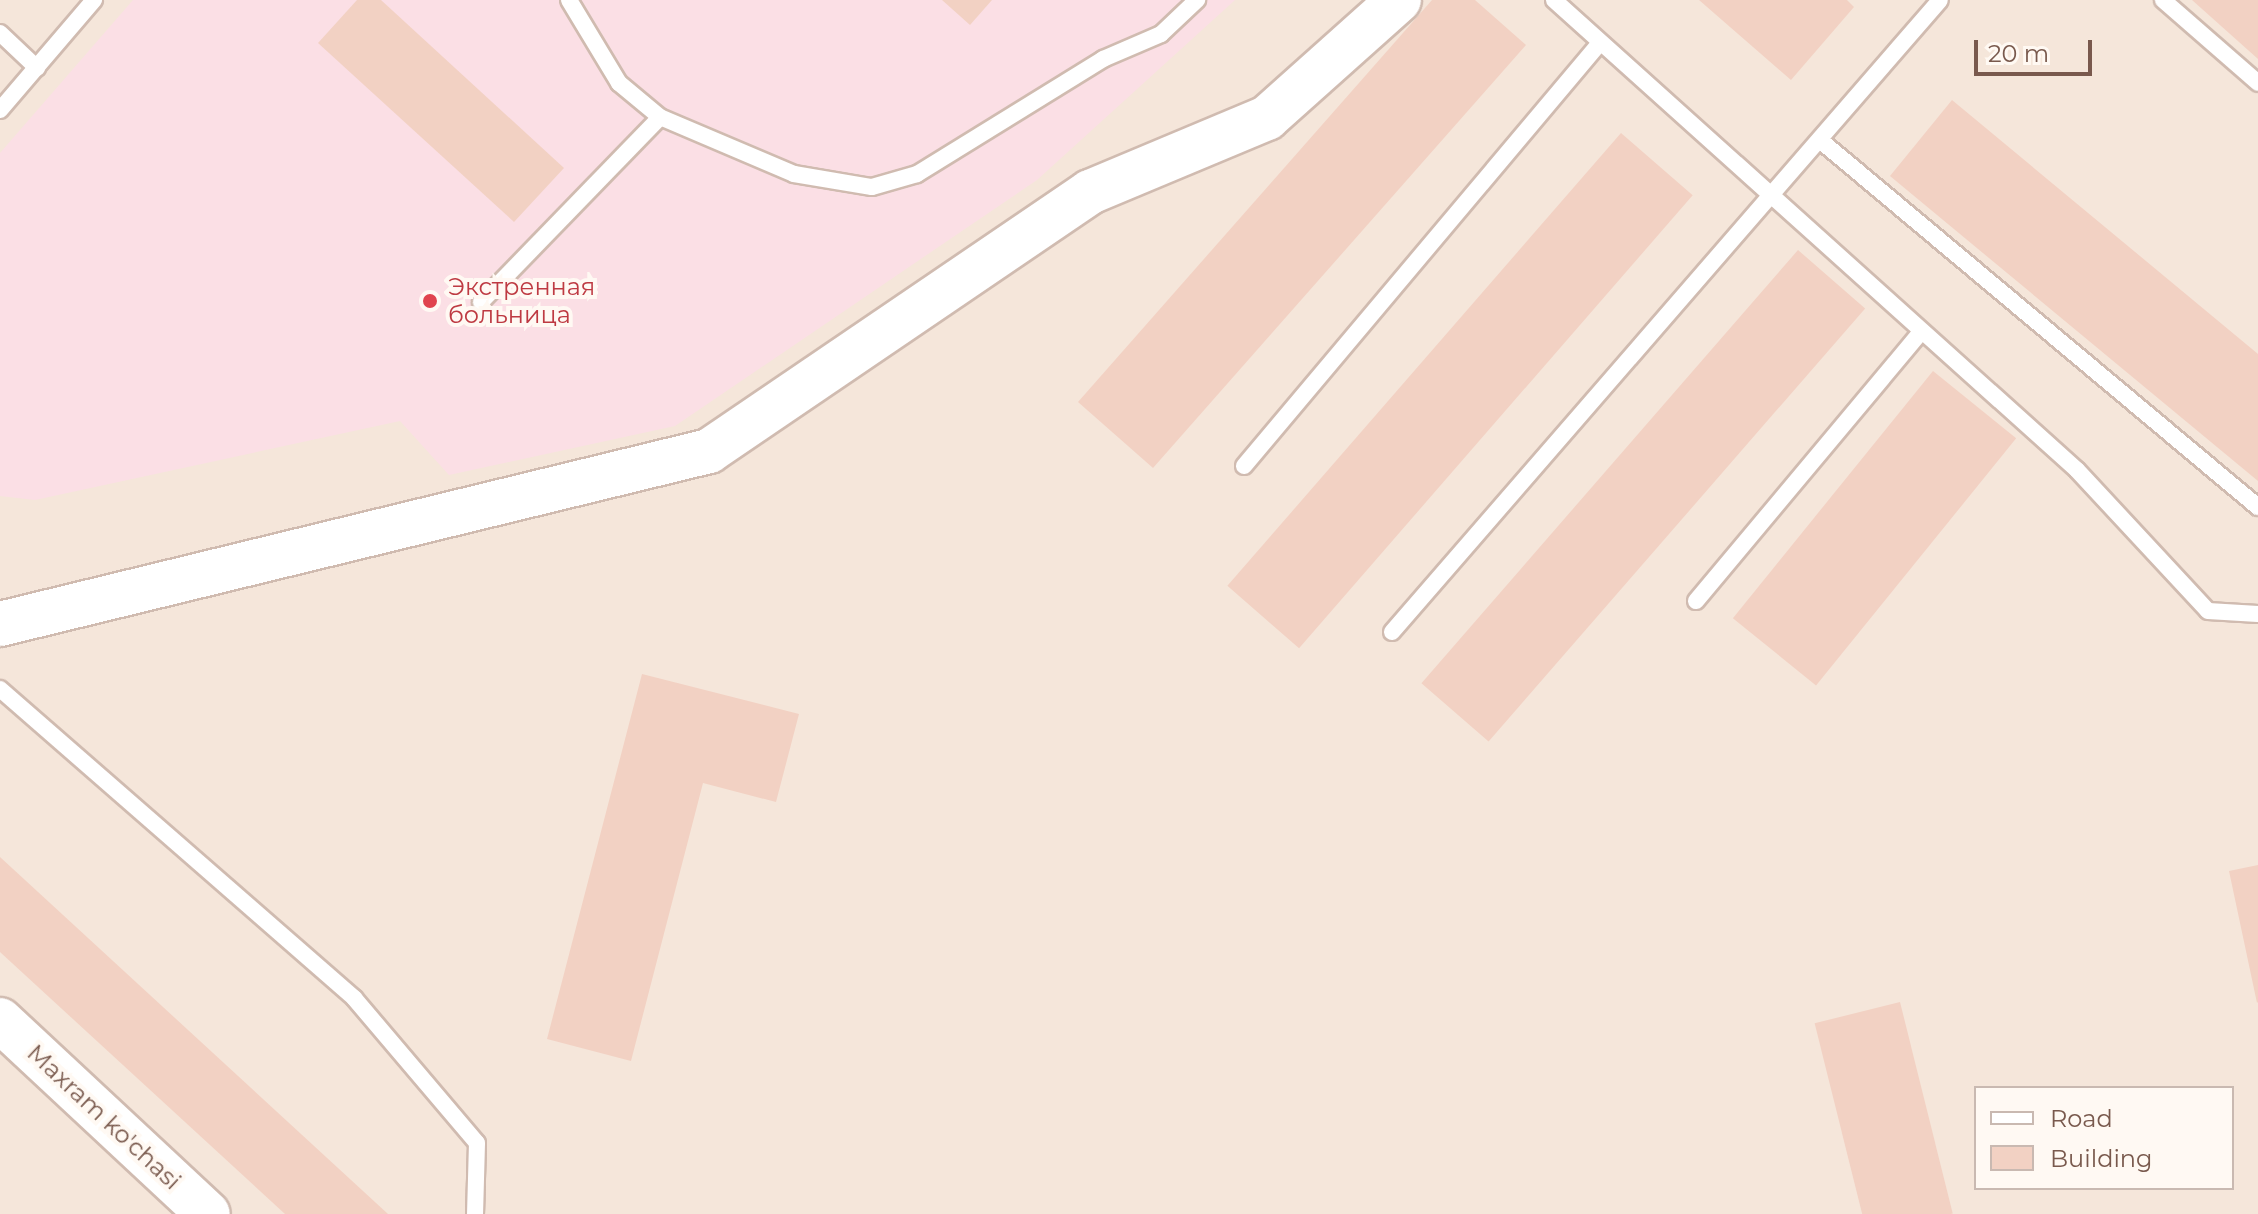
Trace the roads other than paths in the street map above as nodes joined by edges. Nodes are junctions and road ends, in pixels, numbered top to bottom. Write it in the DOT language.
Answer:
graph roads {
  1 [pos="94,0"];
  2 [pos="569,0"];
  3 [pos="1197,0"];
  4 [pos="1399,0"];
  5 [pos="1554,0"];
  6 [pos="1940,0"];
  7 [pos="2163,0"];
  8 [pos="0,33"];
  9 [pos="1598,45"];
  10 [pos="37,68"];
  11 [pos="2258,83"];
  12 [pos="0,110"];
  13 [pos="660,117"];
  14 [pos="1821,141"];
  15 [pos="1771,194"];
  16 [pos="481,302"];
  17 [pos="1921,332"];
  18 [pos="1244,466"];
  19 [pos="2258,507"];
  20 [pos="1696,601"];
  21 [pos="2258,614"];
  22 [pos="0,624"];
  23 [pos="1392,632"];
  24 [pos="0,689"];
  25 [pos="0,1020"];
  26 [pos="208,1214"];
  27 [pos="475,1214"];
  1 -- 10 [label="lane"];
  2 -- 13 [label="lane"];
  3 -- 13 [label="lane"];
  4 -- 22 [label="street"];
  5 -- 9 [label="lane"];
  6 -- 14 [label="lane"];
  7 -- 11 [label="lane"];
  8 -- 10 [label="lane"];
  9 -- 15 [label="lane"];
  9 -- 18 [label="lane"];
  10 -- 12 [label="lane"];
  13 -- 16 [label="lane"];
  14 -- 15 [label="lane"];
  14 -- 19 [label="lane"];
  15 -- 17 [label="lane"];
  15 -- 23 [label="lane"];
  17 -- 20 [label="lane"];
  17 -- 21 [label="lane"];
  24 -- 27 [label="lane"];
  25 -- 26 [label="street, Maxram ko'chasi"];
}
